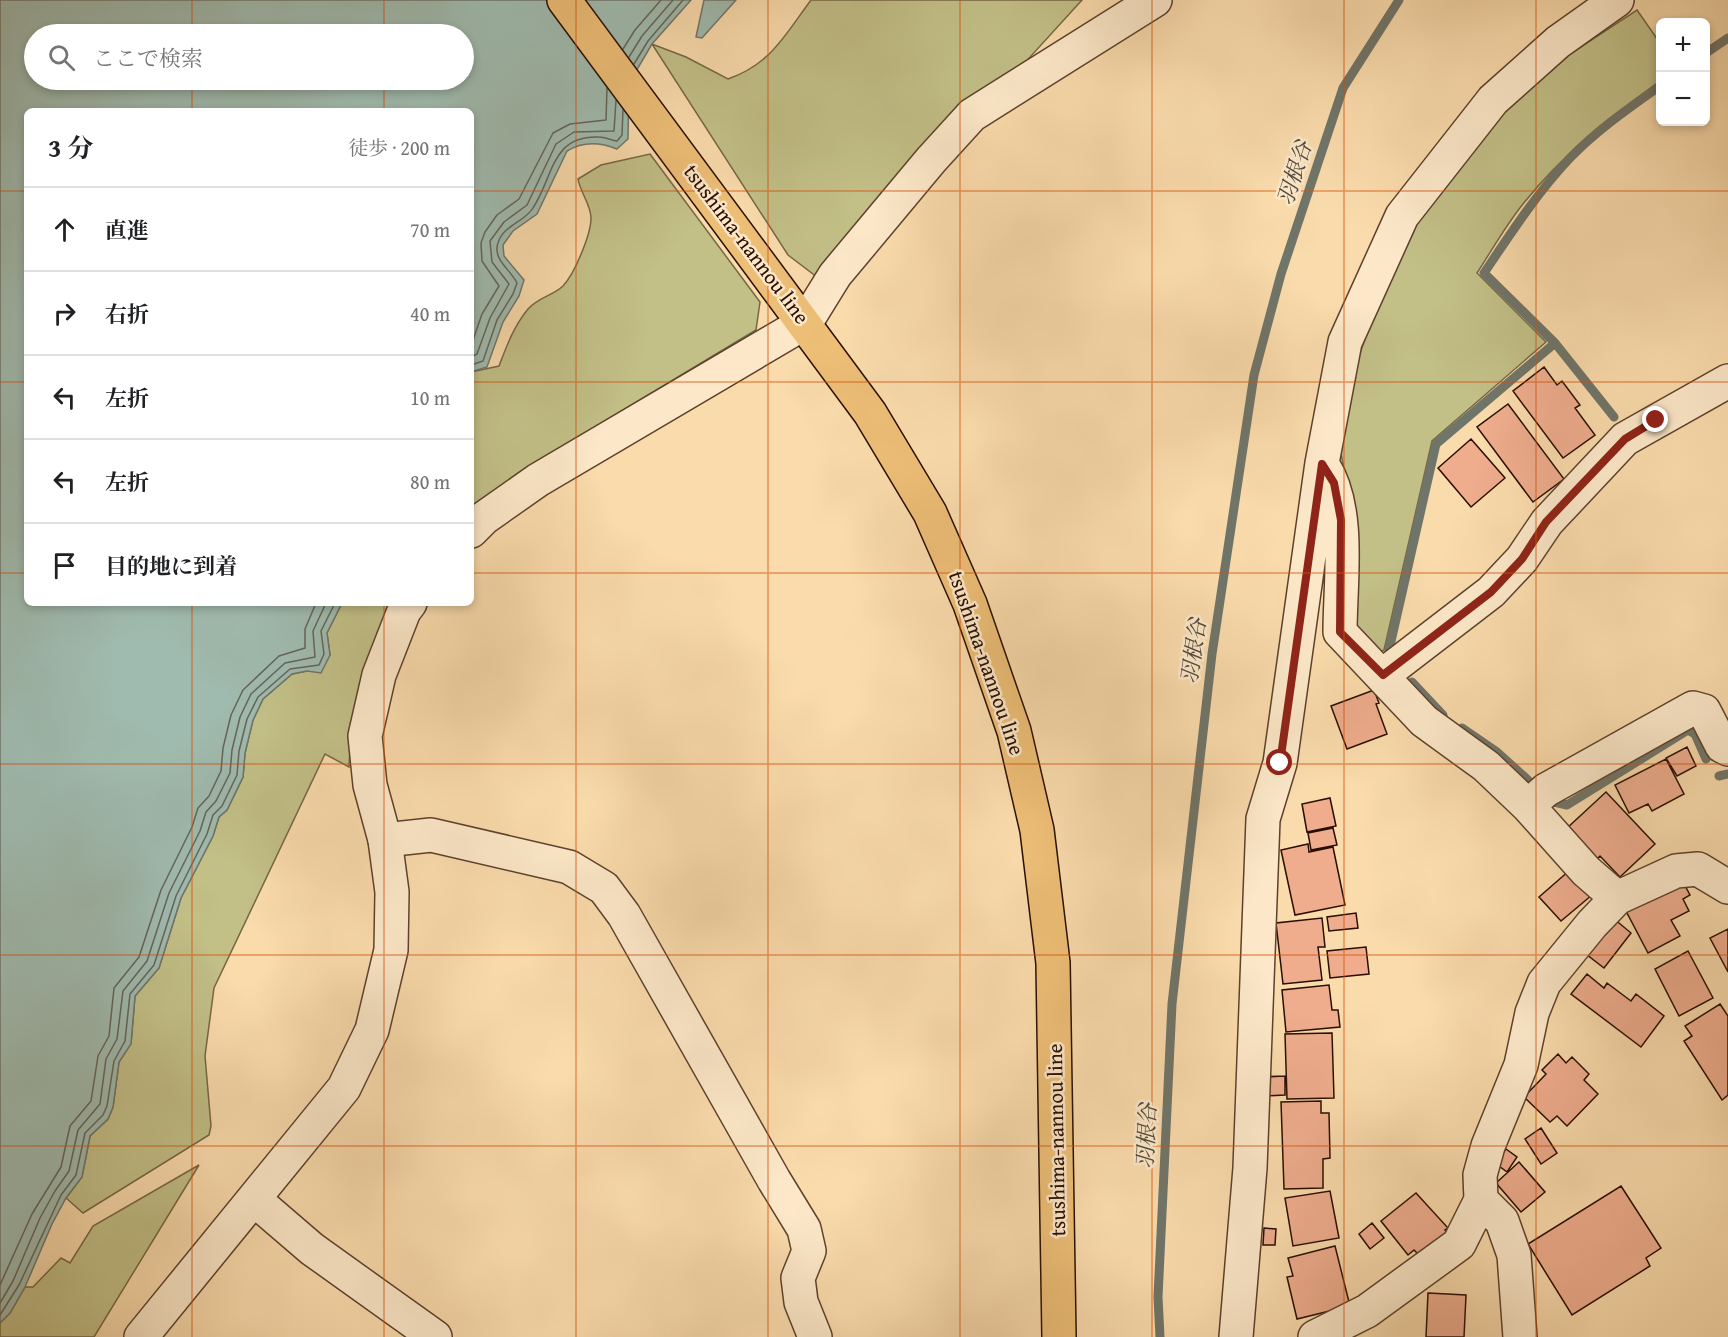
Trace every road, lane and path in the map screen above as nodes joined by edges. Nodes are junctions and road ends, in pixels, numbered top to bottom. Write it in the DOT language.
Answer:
graph roads {
  1 [pos="564,0"];
  2 [pos="1155,0"];
  3 [pos="1617,0"];
  4 [pos="806,322"];
  5 [pos="1728,381"];
  6 [pos="1322,464"];
  7 [pos="474,528"];
  8 [pos="408,606"];
  9 [pos="1383,675"];
  10 [pos="1728,749"];
  11 [pos="1528,806"];
  12 [pos="385,840"];
  13 [pos="1728,887"];
  14 [pos="1617,898"];
  15 [pos="255,1200"];
  16 [pos="1481,1200"];
  17 [pos="141,1337"];
  18 [pos="435,1337"];
  19 [pos="815,1337"];
  20 [pos="1059,1337"];
  21 [pos="1236,1337"];
  22 [pos="1315,1337"];
  23 [pos="1520,1337"];
  1 -- 4 [label="main road, tsushima-nannou line"];
  2 -- 4 [label="street"];
  3 -- 6 [label="street"];
  4 -- 7 [label="street"];
  4 -- 20 [label="main road, tsushima-nannou line"];
  5 -- 9 [label="street"];
  6 -- 9 [label="street"];
  6 -- 21 [label="street"];
  8 -- 12 [label="street"];
  9 -- 11 [label="street"];
  10 -- 11 [label="street"];
  11 -- 14 [label="street"];
  12 -- 15 [label="street"];
  12 -- 19 [label="street"];
  13 -- 14 [label="street"];
  14 -- 16 [label="street"];
  15 -- 17 [label="street"];
  15 -- 18 [label="street"];
  16 -- 22 [label="street"];
  16 -- 23 [label="street"];
}
